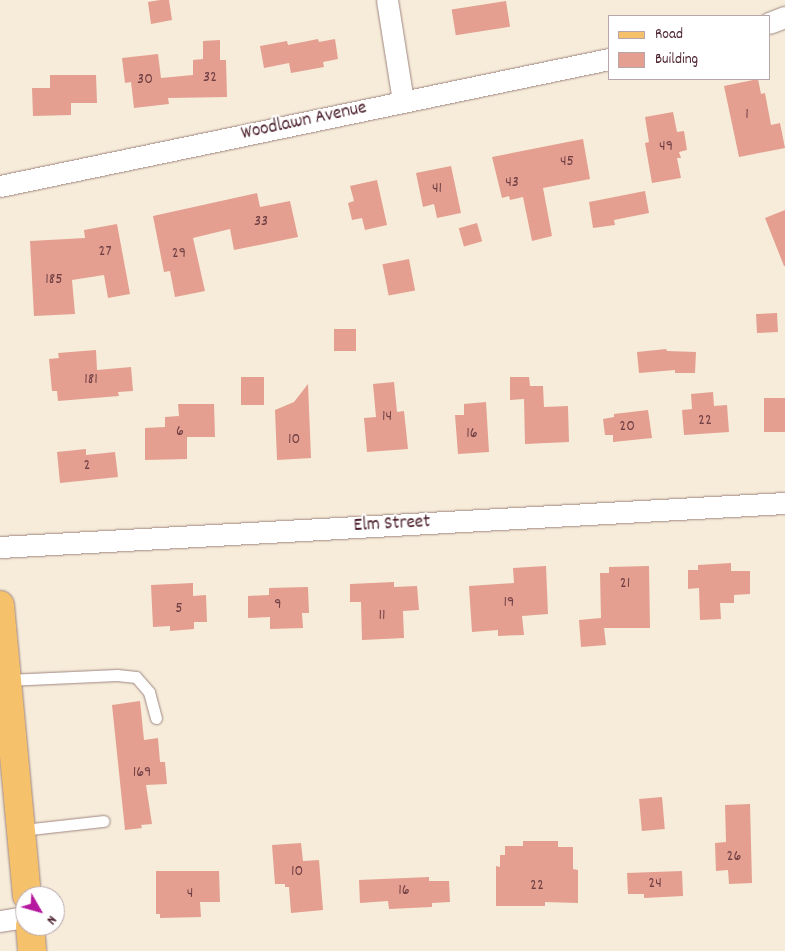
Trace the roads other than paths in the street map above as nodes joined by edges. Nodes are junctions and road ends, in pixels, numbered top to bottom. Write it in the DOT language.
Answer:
graph roads {
  1 [pos="387,0"];
  2 [pos="785,17"];
  3 [pos="770,22"];
  4 [pos="608,59"];
  5 [pos="403,101"];
  6 [pos="0,186"];
  7 [pos="785,503"];
  8 [pos="0,547"];
  9 [pos="0,605"];
  10 [pos="7,680"];
  11 [pos="156,718"];
  12 [pos="104,821"];
  13 [pos="22,830"];
  14 [pos="26,886"];
  15 [pos="15,919"];
  16 [pos="0,921"];
  17 [pos="31,936"];
  18 [pos="32,951"];
  1 -- 5 [label="street"];
  2 -- 3 [label="street"];
  4 -- 5 [label="street, Woodlawn Avenue"];
  5 -- 6 [label="street, Woodlawn Avenue"];
  7 -- 8 [label="street, Elm Street"];
  9 -- 10 [label="main road"];
  10 -- 11 [label="lane"];
  10 -- 13 [label="main road"];
  12 -- 13 [label="lane"];
  13 -- 14 [label="main road"];
  15 -- 16 [label="street"];
  17 -- 18 [label="main road"];
}
